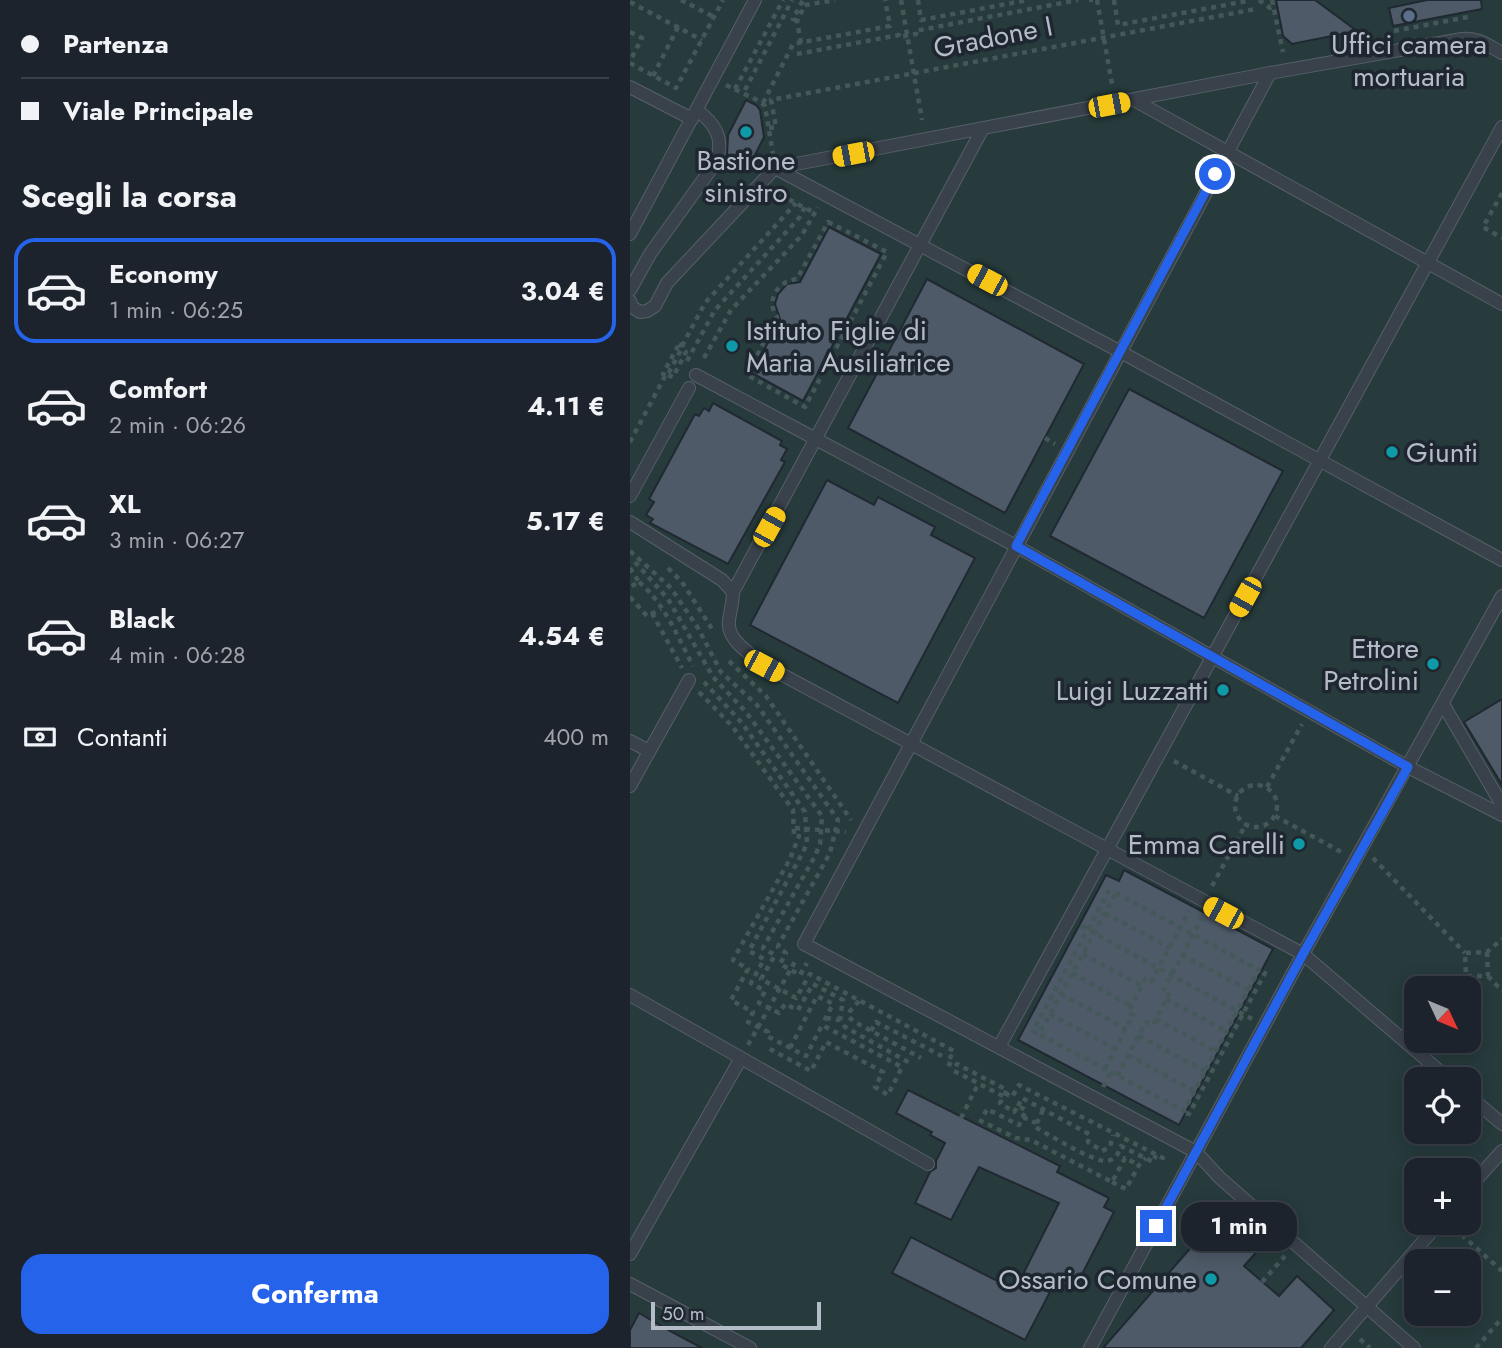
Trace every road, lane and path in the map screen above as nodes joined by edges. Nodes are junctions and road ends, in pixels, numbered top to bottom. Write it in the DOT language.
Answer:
graph roads {
  1 [pos="681,0"];
  2 [pos="755,0"];
  3 [pos="783,0"];
  4 [pos="792,0"];
  5 [pos="803,0"];
  6 [pos="835,0"];
  7 [pos="885,0"];
  8 [pos="901,0"];
  9 [pos="918,0"];
  10 [pos="1028,0"];
  11 [pos="1078,0"];
  12 [pos="1093,0"];
  13 [pos="1114,0"];
  14 [pos="1247,0"];
  15 [pos="1259,0"];
  16 [pos="1272,0"];
  17 [pos="630,2"];
  18 [pos="721,3"];
  19 [pos="1274,7"];
  20 [pos="727,9"];
  21 [pos="1256,9"];
  22 [pos="714,17"];
  23 [pos="797,21"];
  24 [pos="678,27"];
  25 [pos="630,32"];
  26 [pos="907,36"];
  27 [pos="1104,37"];
  28 [pos="702,40"];
  29 [pos="1288,40"];
  30 [pos="801,43"];
  31 [pos="1502,53"];
  32 [pos="797,54"];
  33 [pos="630,62"];
  34 [pos="1270,73"];
  35 [pos="914,74"];
  36 [pos="653,76"];
  37 [pos="1112,84"];
  38 [pos="726,85"];
  39 [pos="630,87"];
  40 [pos="735,89"];
  41 [pos="745,90"];
  42 [pos="1134,100"];
  43 [pos="763,103"];
  44 [pos="694,114"];
  45 [pos="922,120"];
  46 [pos="1502,127"];
  47 [pos="769,128"];
  48 [pos="982,130"];
  49 [pos="773,151"];
  50 [pos="1227,152"];
  51 [pos="775,168"];
  52 [pos="1502,193"];
  53 [pos="780,195"];
  54 [pos="796,202"];
  55 [pos="820,202"];
  56 [pos="1495,206"];
  57 [pos="806,207"];
  58 [pos="1502,210"];
  59 [pos="815,213"];
  60 [pos="630,234"];
  61 [pos="858,234"];
  62 [pos="1502,238"];
  63 [pos="921,244"];
  64 [pos="1427,264"];
  65 [pos="630,289"];
  66 [pos="630,301"];
  67 [pos="1502,304"];
  68 [pos="682,348"];
  69 [pos="1119,351"];
  70 [pos="704,358"];
  71 [pos="667,375"];
  72 [pos="696,375"];
  73 [pos="689,388"];
  74 [pos="672,389"];
  75 [pos="817,440"];
  76 [pos="630,442"];
  77 [pos="1320,461"];
  78 [pos="630,496"];
  79 [pos="630,522"];
  80 [pos="1016,546"];
  81 [pos="630,551"];
  82 [pos="637,560"];
  83 [pos="1502,560"];
  84 [pos="664,565"];
  85 [pos="630,567"];
  86 [pos="639,582"];
  87 [pos="630,587"];
  88 [pos="733,592"];
  89 [pos="1502,596"];
  90 [pos="630,597"];
  91 [pos="661,609"];
  92 [pos="652,613"];
  93 [pos="656,620"];
  94 [pos="715,634"];
  95 [pos="1212,657"];
  96 [pos="727,658"];
  97 [pos="689,680"];
  98 [pos="1443,704"];
  99 [pos="1297,732"];
  100 [pos="630,741"];
  101 [pos="912,744"];
  102 [pos="649,751"];
  103 [pos="1179,764"];
  104 [pos="1408,767"];
  105 [pos="630,786"];
  106 [pos="1267,787"];
  107 [pos="1238,796"];
  108 [pos="1502,805"];
  109 [pos="1502,815"];
  110 [pos="1275,816"];
  111 [pos="853,824"];
  112 [pos="1246,824"];
  113 [pos="795,828"];
  114 [pos="807,828"];
  115 [pos="821,829"];
  116 [pos="837,831"];
  117 [pos="1333,848"];
  118 [pos="1106,850"];
  119 [pos="1383,869"];
  120 [pos="1215,881"];
  121 [pos="1109,890"];
  122 [pos="1101,911"];
  123 [pos="1190,911"];
  124 [pos="1202,918"];
  125 [pos="1069,919"];
  126 [pos="1181,928"];
  127 [pos="1091,932"];
  128 [pos="1193,935"];
  129 [pos="1502,939"];
  130 [pos="1170,948"];
  131 [pos="1080,952"];
  132 [pos="1487,952"];
  133 [pos="1465,953"];
  134 [pos="1303,954"];
  135 [pos="1182,955"];
  136 [pos="792,967"];
  137 [pos="818,968"];
  138 [pos="1159,968"];
  139 [pos="1262,971"];
  140 [pos="1069,972"];
  141 [pos="1172,975"];
  142 [pos="1466,976"];
  143 [pos="1481,976"];
  144 [pos="1488,976"];
  145 [pos="1142,986"];
  146 [pos="779,989"];
  147 [pos="1502,990"];
  148 [pos="1058,992"];
  149 [pos="1251,992"];
  150 [pos="630,995"];
  151 [pos="1166,999"];
  152 [pos="859,1001"];
  153 [pos="1131,1006"];
  154 [pos="769,1008"];
  155 [pos="1048,1012"];
  156 [pos="1240,1012"];
  157 [pos="826,1018"];
  158 [pos="1156,1019"];
  159 [pos="1253,1019"];
  160 [pos="840,1020"];
  161 [pos="822,1026"];
  162 [pos="1126,1029"];
  163 [pos="871,1031"];
  164 [pos="1037,1033"];
  165 [pos="1229,1033"];
  166 [pos="1139,1036"];
  167 [pos="749,1045"];
  168 [pos="999,1047"];
  169 [pos="768,1048"];
  170 [pos="790,1048"];
  171 [pos="1115,1049"];
  172 [pos="1218,1053"];
  173 [pos="1128,1055"];
  174 [pos="942,1056"];
  175 [pos="741,1058"];
  176 [pos="922,1058"];
  177 [pos="1230,1059"];
  178 [pos="910,1063"];
  179 [pos="1435,1067"];
  180 [pos="1105,1069"];
  181 [pos="1111,1072"];
  182 [pos="1208,1073"];
  183 [pos="1118,1076"];
  184 [pos="980,1080"];
  185 [pos="1106,1083"];
  186 [pos="885,1093"];
  187 [pos="1197,1093"];
  188 [pos="1004,1095"];
  189 [pos="1018,1106"];
  190 [pos="1481,1107"];
  191 [pos="1044,1110"];
  192 [pos="1023,1116"];
  193 [pos="961,1118"];
  194 [pos="1192,1122"];
  195 [pos="1037,1123"];
  196 [pos="1502,1124"];
  197 [pos="1113,1135"];
  198 [pos="1502,1151"];
  199 [pos="1196,1152"];
  200 [pos="1156,1154"];
  201 [pos="1165,1155"];
  202 [pos="1146,1158"];
  203 [pos="928,1164"];
  204 [pos="1139,1165"];
  205 [pos="1481,1174"];
  206 [pos="1112,1182"];
  207 [pos="1429,1235"];
  208 [pos="1462,1235"];
  209 [pos="630,1254"];
  210 [pos="1280,1262"];
  211 [pos="1502,1271"];
  212 [pos="1262,1282"];
  213 [pos="630,1284"];
  214 [pos="1366,1307"];
  215 [pos="1502,1318"];
  216 [pos="750,1348"];
  217 [pos="1090,1348"];
  218 [pos="1331,1348"];
  219 [pos="1414,1348"];
  220 [pos="1476,1348"];
  1 -- 22 [label="path"];
  2 -- 44 [label="lane"];
  3 -- 40 [label="path"];
  4 -- 41 [label="path"];
  5 -- 23 [label="path"];
  6 -- 23 [label="path"];
  7 -- 30 [label="path"];
  8 -- 26 [label="path"];
  9 -- 10 [label="path"];
  11 -- 26 [label="path"];
  12 -- 27 [label="path"];
  13 -- 14 [label="path"];
  15 -- 19 [label="path"];
  16 -- 19 [label="path"];
  17 -- 24 [label="path"];
  18 -- 20 [label="path"];
  18 -- 22 [label="path"];
  19 -- 29 [label="path"];
  21 -- 27 [label="path, Gradone I"];
  22 -- 28 [label="path"];
  23 -- 30 [label="path"];
  24 -- 28 [label="path"];
  24 -- 36 [label="path"];
  25 -- 33 [label="path"];
  26 -- 32 [label="path"];
  26 -- 35 [label="path"];
  27 -- 35 [label="path, Gradone I"];
  27 -- 37 [label="path"];
  28 -- 36 [label="path"];
  30 -- 43 [label="path"];
  31 -- 34 [label="lane"];
  33 -- 36 [label="path"];
  34 -- 42 [label="lane"];
  34 -- 50 [label="lane"];
  35 -- 45 [label="path"];
  35 -- 47 [label="path, Gradone I"];
  38 -- 40 [label="path"];
  39 -- 44 [label="lane"];
  40 -- 43 [label="path"];
  42 -- 48 [label="lane"];
  42 -- 50 [label="lane"];
  43 -- 47 [label="path"];
  44 -- 60 [label="lane"];
  44 -- 65 [label="lane"];
  46 -- 64 [label="lane"];
  47 -- 49 [label="path"];
  48 -- 51 [label="lane"];
  48 -- 63 [label="lane"];
  50 -- 64 [label="lane"];
  50 -- 69 [label="lane"];
  51 -- 63 [label="lane"];
  51 -- 66 [label="lane"];
  52 -- 56 [label="path"];
  53 -- 54 [label="path"];
  54 -- 57 [label="path"];
  54 -- 68 [label="path"];
  55 -- 59 [label="path"];
  56 -- 58 [label="path"];
  56 -- 62 [label="path"];
  57 -- 59 [label="path"];
  57 -- 74 [label="path"];
  59 -- 70 [label="path"];
  61 -- 61 [label="path"];
  63 -- 69 [label="lane"];
  63 -- 75 [label="lane"];
  64 -- 67 [label="lane"];
  64 -- 77 [label="lane"];
  68 -- 71 [label="path"];
  68 -- 71 [label="path"];
  69 -- 77 [label="lane"];
  69 -- 80 [label="lane"];
  71 -- 76 [label="path"];
  72 -- 75 [label="lane"];
  73 -- 78 [label="lane"];
  75 -- 80 [label="lane"];
  75 -- 88 [label="lane"];
  77 -- 83 [label="lane"];
  77 -- 95 [label="lane"];
  79 -- 88 [label="lane"];
  80 -- 95 [label="lane"];
  80 -- 101 [label="lane"];
  81 -- 82 [label="path"];
  82 -- 85 [label="path"];
  82 -- 115 [label="path"];
  82 -- 116 [label="path"];
  84 -- 94 [label="path"];
  85 -- 86 [label="path"];
  86 -- 87 [label="path"];
  86 -- 91 [label="path"];
  88 -- 101 [label="lane"];
  89 -- 98 [label="lane"];
  90 -- 92 [label="path"];
  91 -- 92 [label="path"];
  91 -- 114 [label="path"];
  92 -- 93 [label="path"];
  95 -- 104 [label="lane"];
  95 -- 118 [label="lane"];
  96 -- 111 [label="path"];
  97 -- 102 [label="lane"];
  98 -- 104 [label="lane"];
  98 -- 108 [label="lane"];
  99 -- 106 [label="path"];
  100 -- 102 [label="lane"];
  101 -- 118 [label="lane"];
  101 -- 168 [label="lane"];
  102 -- 105 [label="lane"];
  103 -- 107 [label="path"];
  104 -- 109 [label="lane"];
  104 -- 134 [label="lane"];
  106 -- 107 [label="path"];
  106 -- 110 [label="path"];
  107 -- 112 [label="path"];
  110 -- 112 [label="path"];
  110 -- 117 [label="path"];
  112 -- 120 [label="path"];
  113 -- 114 [label="path"];
  114 -- 115 [label="path"];
  114 -- 154 [label="path"];
  115 -- 116 [label="path"];
  115 -- 146 [label="path"];
  116 -- 136 [label="path"];
  118 -- 125 [label="lane"];
  118 -- 134 [label="lane"];
  119 -- 133 [label="path"];
  121 -- 122 [label="path"];
  122 -- 126 [label="path"];
  122 -- 127 [label="path"];
  122 -- 130 [label="path"];
  123 -- 126 [label="path"];
  124 -- 128 [label="path"];
  125 -- 127 [label="path"];
  125 -- 168 [label="lane"];
  126 -- 128 [label="path"];
  126 -- 130 [label="path"];
  127 -- 131 [label="path"];
  127 -- 138 [label="path"];
  128 -- 135 [label="path"];
  128 -- 149 [label="path"];
  129 -- 132 [label="path"];
  130 -- 138 [label="path"];
  131 -- 140 [label="path"];
  131 -- 145 [label="path"];
  132 -- 133 [label="path"];
  132 -- 144 [label="path"];
  133 -- 142 [label="path"];
  134 -- 179 [label="lane"];
  134 -- 199 [label="lane"];
  135 -- 141 [label="path"];
  135 -- 149 [label="path"];
  136 -- 137 [label="path"];
  136 -- 146 [label="path"];
  138 -- 141 [label="path"];
  138 -- 145 [label="path"];
  139 -- 149 [label="path"];
  140 -- 148 [label="path"];
  140 -- 153 [label="path"];
  141 -- 151 [label="path"];
  141 -- 156 [label="path"];
  143 -- 144 [label="path"];
  144 -- 147 [label="path"];
  145 -- 153 [label="path"];
  146 -- 152 [label="path"];
  146 -- 154 [label="path"];
  148 -- 155 [label="path"];
  148 -- 162 [label="path"];
  149 -- 156 [label="path"];
  150 -- 175 [label="lane"];
  151 -- 158 [label="path"];
  151 -- 165 [label="path"];
  152 -- 163 [label="path"];
  152 -- 184 [label="path"];
  153 -- 162 [label="path"];
  154 -- 160 [label="path"];
  154 -- 167 [label="path"];
  155 -- 164 [label="path"];
  155 -- 171 [label="path"];
  155 -- 180 [label="path"];
  156 -- 159 [label="path"];
  156 -- 165 [label="path"];
  157 -- 160 [label="path"];
  157 -- 161 [label="path"];
  157 -- 170 [label="path"];
  158 -- 166 [label="path"];
  158 -- 172 [label="path"];
  160 -- 178 [label="path"];
  162 -- 171 [label="path"];
  163 -- 174 [label="path"];
  163 -- 176 [label="path"];
  165 -- 172 [label="path"];
  166 -- 173 [label="path"];
  166 -- 182 [label="path"];
  168 -- 199 [label="lane"];
  169 -- 186 [label="path"];
  171 -- 180 [label="path"];
  172 -- 177 [label="path"];
  172 -- 182 [label="path"];
  173 -- 183 [label="path"];
  173 -- 187 [label="path"];
  175 -- 203 [label="lane"];
  175 -- 209 [label="lane"];
  180 -- 181 [label="path"];
  181 -- 183 [label="path"];
  181 -- 185 [label="path"];
  182 -- 187 [label="path"];
  183 -- 187 [label="path"];
  184 -- 188 [label="path"];
  184 -- 193 [label="path"];
  187 -- 194 [label="path"];
  188 -- 189 [label="path"];
  188 -- 197 [label="path"];
  189 -- 191 [label="path"];
  189 -- 192 [label="path"];
  190 -- 196 [label="lane"];
  191 -- 195 [label="path"];
  191 -- 197 [label="path"];
  192 -- 195 [label="path"];
  192 -- 206 [label="path"];
  195 -- 202 [label="path"];
  197 -- 200 [label="path"];
  198 -- 205 [label="lane"];
  199 -- 214 [label="lane"];
  199 -- 217 [label="lane"];
  200 -- 201 [label="path"];
  200 -- 202 [label="path"];
  202 -- 204 [label="path"];
  204 -- 206 [label="path"];
  204 -- 206 [label="path"];
  207 -- 214 [label="lane"];
  208 -- 211 [label="path"];
  210 -- 212 [label="path"];
  213 -- 216 [label="lane"];
  214 -- 218 [label="lane"];
  214 -- 219 [label="lane"];
  215 -- 220 [label="path"];
}
